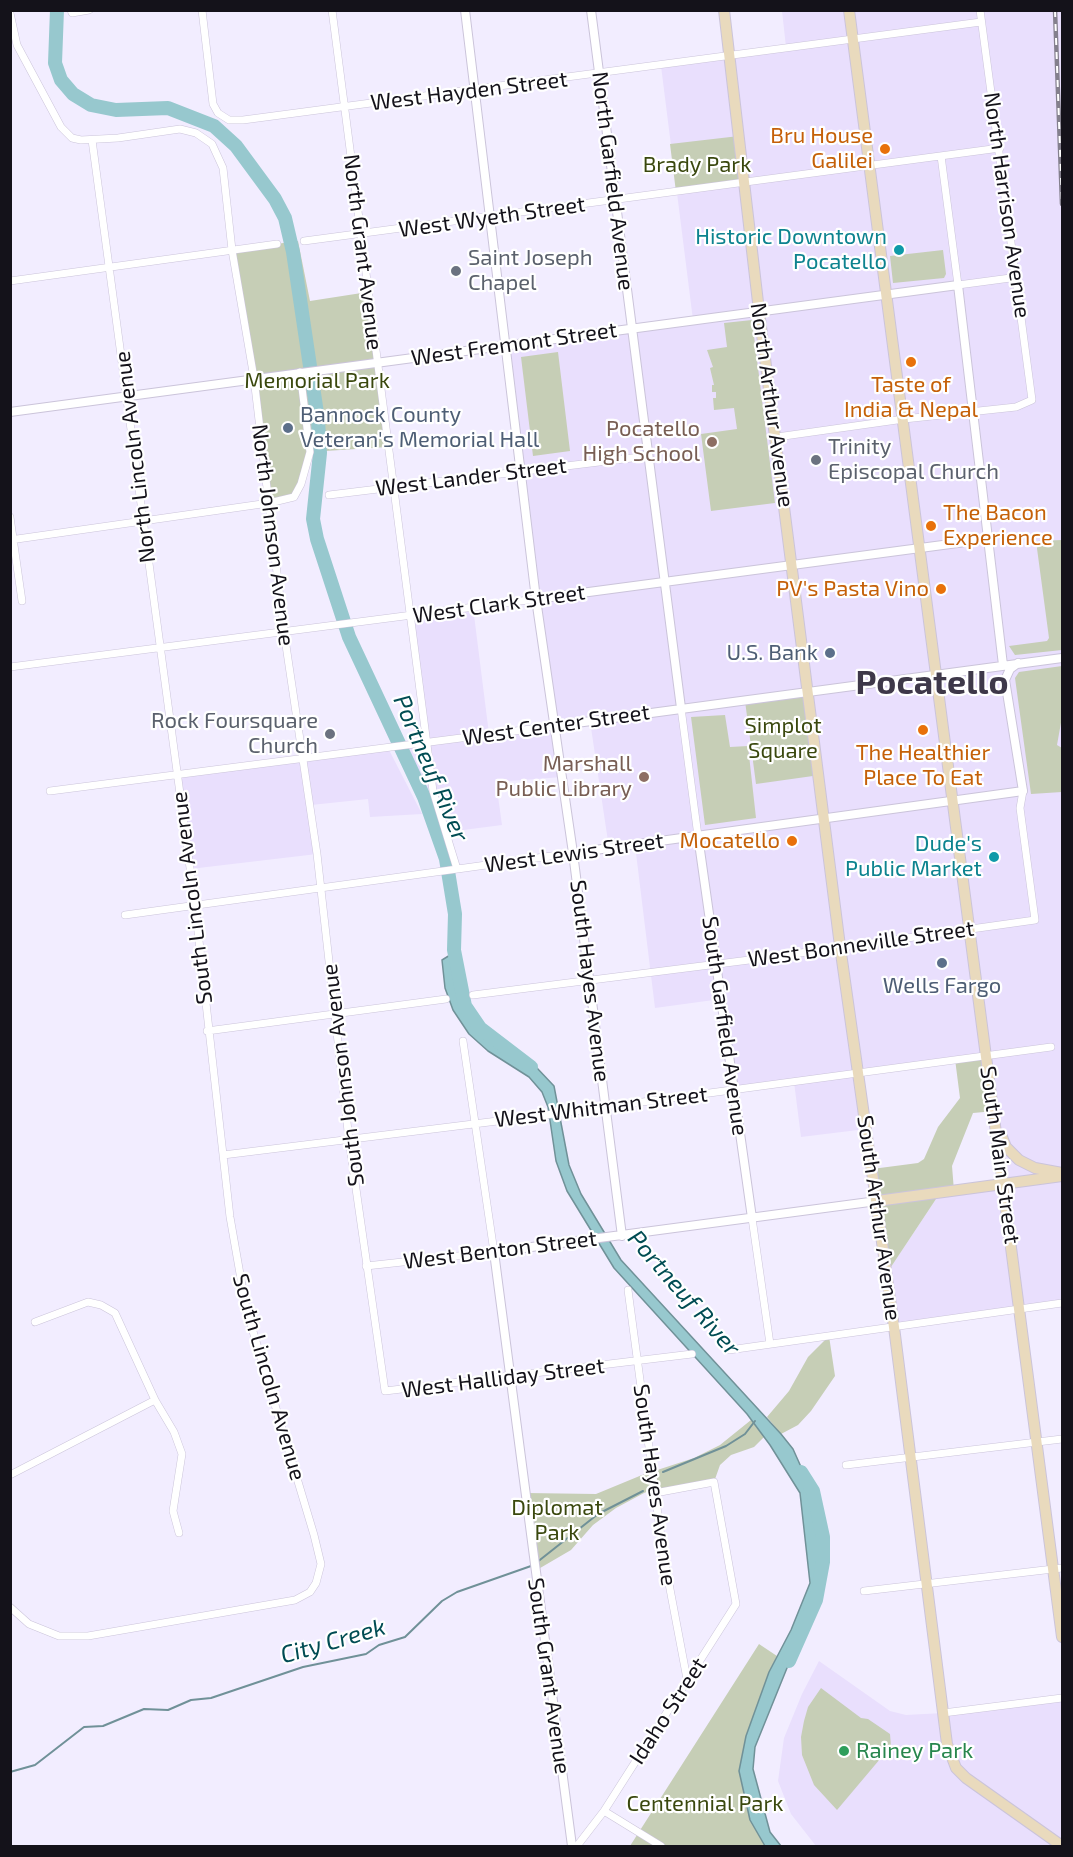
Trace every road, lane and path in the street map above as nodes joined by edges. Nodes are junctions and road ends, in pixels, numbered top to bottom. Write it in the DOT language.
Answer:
graph roads {
  1 [pos="89,10"];
  2 [pos="202,10"];
  3 [pos="332,10"];
  4 [pos="465,10"];
  5 [pos="591,10"];
  6 [pos="724,10"];
  7 [pos="849,10"];
  8 [pos="980,10"];
  9 [pos="71,12"];
  10 [pos="10,13"];
  11 [pos="981,22"];
  12 [pos="853,38"];
  13 [pos="730,56"];
  14 [pos="599,74"];
  15 [pos="473,92"];
  16 [pos="344,106"];
  17 [pos="92,140"];
  18 [pos="1000,148"];
  19 [pos="941,156"];
  20 [pos="869,165"];
  21 [pos="745,182"];
  22 [pos="615,200"];
  23 [pos="489,217"];
  24 [pos="361,234"];
  25 [pos="304,241"];
  26 [pos="277,244"];
  27 [pos="232,250"];
  28 [pos="111,267"];
  29 [pos="1018,277"];
  30 [pos="10,281"];
  31 [pos="958,285"];
  32 [pos="886,294"];
  33 [pos="759,311"];
  34 [pos="632,328"];
  35 [pos="506,345"];
  36 [pos="377,362"];
  37 [pos="300,372"];
  38 [pos="254,378"];
  39 [pos="128,397"];
  40 [pos="10,412"];
  41 [pos="974,412"];
  42 [pos="904,419"];
  43 [pos="777,437"];
  44 [pos="648,456"];
  45 [pos="521,471"];
  46 [pos="394,487"];
  47 [pos="330,495"];
  48 [pos="269,503"];
  49 [pos="10,517"];
  50 [pos="141,521"];
  51 [pos="988,539"];
  52 [pos="12,540"];
  53 [pos="919,548"];
  54 [pos="793,565"];
  55 [pos="664,582"];
  56 [pos="536,599"];
  57 [pos="22,601"];
  58 [pos="410,616"];
  59 [pos="284,632"];
  60 [pos="159,648"];
  61 [pos="1062,658"];
  62 [pos="1018,663"];
  63 [pos="1003,665"];
  64 [pos="10,667"];
  65 [pos="984,667"];
  66 [pos="937,673"];
  67 [pos="1005,680"];
  68 [pos="809,693"];
  69 [pos="681,708"];
  70 [pos="554,726"];
  71 [pos="427,743"];
  72 [pos="305,759"];
  73 [pos="177,774"];
  74 [pos="50,791"];
  75 [pos="1023,791"];
  76 [pos="952,801"];
  77 [pos="825,819"];
  78 [pos="698,836"];
  79 [pos="573,853"];
  80 [pos="458,869"];
  81 [pos="322,887"];
  82 [pos="195,905"];
  83 [pos="125,915"];
  84 [pos="968,929"];
  85 [pos="840,946"];
  86 [pos="716,964"];
  87 [pos="590,980"];
  88 [pos="473,995"];
  89 [pos="446,999"];
  90 [pos="334,1015"];
  91 [pos="207,1031"];
  92 [pos="463,1041"];
  93 [pos="1051,1047"];
  94 [pos="986,1055"];
  95 [pos="858,1072"];
  96 [pos="734,1090"];
  97 [pos="606,1107"];
  98 [pos="996,1117"];
  99 [pos="475,1124"];
  100 [pos="349,1140"];
  101 [pos="223,1155"];
  102 [pos="1062,1174"];
  103 [pos="1004,1185"];
  104 [pos="876,1201"];
  105 [pos="752,1218"];
  106 [pos="622,1236"];
  107 [pos="494,1252"];
  108 [pos="366,1266"];
  109 [pos="628,1290"];
  110 [pos="1062,1303"];
  111 [pos="1021,1309"];
  112 [pos="34,1322"];
  113 [pos="894,1327"];
  114 [pos="770,1344"];
  115 [pos="729,1350"];
  116 [pos="692,1354"];
  117 [pos="637,1362"];
  118 [pos="512,1377"];
  119 [pos="385,1391"];
  120 [pos="155,1400"];
  121 [pos="1062,1438"];
  122 [pos="1038,1442"];
  123 [pos="911,1458"];
  124 [pos="846,1465"];
  125 [pos="10,1475"];
  126 [pos="655,1493"];
  127 [pos="179,1533"];
  128 [pos="1058,1568"];
  129 [pos="927,1584"];
  130 [pos="864,1591"];
  131 [pos="10,1607"];
  132 [pos="1062,1637"];
  133 [pos="687,1680"];
  134 [pos="1062,1698"];
  135 [pos="943,1713"];
  136 [pos="604,1811"];
  137 [pos="572,1846"];
  138 [pos="577,1846"];
  139 [pos="661,1846"];
  140 [pos="1062,1846"];
  1 -- 9 [label="street"];
  2 -- 16 [label="street, West Hayden Street"];
  3 -- 16 [label="street, North Grant Avenue"];
  4 -- 15 [label="street, South Hayes Avenue"];
  5 -- 14 [label="street, North Garfield Avenue"];
  6 -- 13 [label="main road, North Arthur Avenue"];
  7 -- 12 [label="main road, South Main Street"];
  8 -- 11 [label="street, North Harrison Avenue"];
  10 -- 17 [label="street"];
  11 -- 12 [label="street, West Hayden Street"];
  11 -- 18 [label="street, North Harrison Avenue"];
  12 -- 13 [label="street, West Hayden Street"];
  12 -- 20 [label="main road, South Main Street"];
  13 -- 14 [label="street, West Hayden Street"];
  13 -- 21 [label="main road, North Arthur Avenue"];
  14 -- 15 [label="street, West Hayden Street"];
  14 -- 22 [label="street, North Garfield Avenue"];
  15 -- 16 [label="street, West Hayden Street"];
  15 -- 23 [label="street, South Hayes Avenue"];
  16 -- 24 [label="street, North Grant Avenue"];
  17 -- 27 [label="street, North Johnson Avenue"];
  17 -- 28 [label="street, North Lincoln Avenue"];
  18 -- 19 [label="street, West Wyeth Street"];
  18 -- 29 [label="street, North Harrison Avenue"];
  19 -- 20 [label="street, West Wyeth Street"];
  19 -- 31 [label="street"];
  20 -- 21 [label="street, West Wyeth Street"];
  20 -- 32 [label="main road, South Main Street"];
  21 -- 22 [label="street, West Wyeth Street"];
  21 -- 33 [label="main road, North Arthur Avenue"];
  22 -- 23 [label="street, West Wyeth Street"];
  22 -- 34 [label="street, North Garfield Avenue"];
  23 -- 24 [label="street, West Wyeth Street"];
  23 -- 35 [label="street, South Hayes Avenue"];
  24 -- 25 [label="street, West Wyeth Street"];
  24 -- 36 [label="street, North Grant Avenue"];
  26 -- 27 [label="street"];
  27 -- 28 [label="street"];
  27 -- 38 [label="street, North Johnson Avenue"];
  28 -- 30 [label="street"];
  28 -- 39 [label="street, North Lincoln Avenue"];
  29 -- 31 [label="street, West Fremont Street"];
  29 -- 41 [label="street, North Harrison Avenue"];
  31 -- 32 [label="street, West Fremont Street"];
  31 -- 41 [label="street"];
  32 -- 33 [label="street, West Fremont Street"];
  32 -- 42 [label="main road, South Main Street"];
  33 -- 34 [label="street, West Fremont Street"];
  33 -- 43 [label="main road, North Arthur Avenue"];
  34 -- 35 [label="street, West Fremont Street"];
  34 -- 44 [label="street, North Garfield Avenue"];
  35 -- 36 [label="street, West Fremont Street"];
  35 -- 45 [label="street, South Hayes Avenue"];
  36 -- 37 [label="street, West Fremont Street"];
  36 -- 46 [label="street, North Grant Avenue"];
  37 -- 38 [label="street, West Fremont Street"];
  37 -- 48 [label="street"];
  38 -- 39 [label="street, West Fremont Street"];
  38 -- 48 [label="street, North Johnson Avenue"];
  39 -- 40 [label="street, West Fremont Street"];
  39 -- 50 [label="street, North Lincoln Avenue"];
  41 -- 42 [label="street"];
  41 -- 51 [label="street"];
  42 -- 43 [label="street"];
  42 -- 53 [label="main road, South Main Street"];
  43 -- 54 [label="main road, North Arthur Avenue"];
  44 -- 45 [label="street, West Lander Street"];
  44 -- 55 [label="street, North Garfield Avenue"];
  45 -- 46 [label="street, West Lander Street"];
  45 -- 56 [label="street, South Hayes Avenue"];
  46 -- 47 [label="street, West Lander Street"];
  46 -- 58 [label="street, North Grant Avenue"];
  48 -- 50 [label="street"];
  48 -- 59 [label="street, North Johnson Avenue"];
  49 -- 52 [label="street"];
  50 -- 52 [label="street"];
  50 -- 60 [label="street, North Lincoln Avenue"];
  51 -- 53 [label="street, West Clark Street"];
  51 -- 63 [label="street"];
  52 -- 57 [label="street"];
  53 -- 54 [label="street, West Clark Street"];
  53 -- 66 [label="main road, South Main Street"];
  54 -- 55 [label="street, West Clark Street"];
  54 -- 68 [label="main road, North Arthur Avenue"];
  55 -- 56 [label="street, West Clark Street"];
  55 -- 69 [label="street, North Garfield Avenue"];
  56 -- 58 [label="street, West Clark Street"];
  56 -- 70 [label="street, South Hayes Avenue"];
  58 -- 59 [label="street, West Clark Street"];
  58 -- 71 [label="street, North Grant Avenue"];
  59 -- 60 [label="street, West Clark Street"];
  59 -- 72 [label="street, North Johnson Avenue"];
  60 -- 64 [label="street, West Clark Street"];
  60 -- 73 [label="street, North Lincoln Avenue"];
  61 -- 62 [label="street, West Center Street"];
  62 -- 63 [label="street, West Center Street"];
  62 -- 67 [label="street"];
  63 -- 65 [label="street, West Center Street"];
  65 -- 66 [label="street, West Center Street"];
  65 -- 67 [label="street"];
  66 -- 68 [label="street, West Center Street"];
  66 -- 76 [label="main road, South Main Street"];
  67 -- 75 [label="street"];
  68 -- 69 [label="street, West Center Street"];
  68 -- 77 [label="main road, South Arthur Avenue"];
  69 -- 70 [label="street, West Center Street"];
  69 -- 78 [label="street, South Garfield Avenue"];
  70 -- 71 [label="street, West Center Street"];
  70 -- 79 [label="street, South Hayes Avenue"];
  71 -- 72 [label="street, West Center Street"];
  71 -- 80 [label="street"];
  72 -- 73 [label="street, West Center Street"];
  72 -- 81 [label="street, South Johnson Avenue"];
  73 -- 74 [label="street, West Center Street"];
  73 -- 82 [label="street, South Lincoln Avenue"];
  75 -- 76 [label="street, West Lewis Street"];
  75 -- 84 [label="street, West Bonneville Street"];
  76 -- 77 [label="street, West Lewis Street"];
  76 -- 84 [label="main road, South Main Street"];
  77 -- 78 [label="street, West Lewis Street"];
  77 -- 85 [label="main road, South Arthur Avenue"];
  78 -- 79 [label="street, West Lewis Street"];
  78 -- 86 [label="street, South Garfield Avenue"];
  79 -- 80 [label="street, West Lewis Street"];
  79 -- 87 [label="street, South Hayes Avenue"];
  80 -- 81 [label="street, West Lewis Street"];
  81 -- 82 [label="street, West Lewis Street"];
  81 -- 90 [label="street, South Johnson Avenue"];
  82 -- 83 [label="street, West Lewis Street"];
  82 -- 91 [label="street, South Lincoln Avenue"];
  84 -- 85 [label="street, West Bonneville Street"];
  84 -- 94 [label="main road, South Main Street"];
  85 -- 86 [label="street, West Bonneville Street"];
  85 -- 95 [label="main road, South Arthur Avenue"];
  86 -- 87 [label="street, West Bonneville Street"];
  86 -- 96 [label="street, South Garfield Avenue"];
  87 -- 88 [label="street, West Bonneville Street"];
  87 -- 97 [label="street, South Hayes Avenue"];
  89 -- 90 [label="street"];
  90 -- 91 [label="street"];
  90 -- 100 [label="street, South Johnson Avenue"];
  91 -- 101 [label="street, South Lincoln Avenue"];
  92 -- 99 [label="street, South Grant Avenue"];
  93 -- 94 [label="street, West Whitman Street"];
  94 -- 95 [label="street, West Whitman Street"];
  94 -- 98 [label="main road, South Main Street"];
  95 -- 96 [label="street, West Whitman Street"];
  95 -- 104 [label="main road, South Arthur Avenue"];
  96 -- 97 [label="street, West Whitman Street"];
  96 -- 105 [label="street, South Garfield Avenue"];
  97 -- 99 [label="street, West Whitman Street"];
  97 -- 106 [label="street, South Hayes Avenue"];
  98 -- 102 [label="main road"];
  98 -- 103 [label="main road, South Main Street"];
  99 -- 100 [label="street, West Whitman Street"];
  99 -- 107 [label="street, South Grant Avenue"];
  100 -- 101 [label="street, West Whitman Street"];
  100 -- 108 [label="street, South Johnson Avenue"];
  101 -- 131 [label="street, South Lincoln Avenue"];
  102 -- 103 [label="main road, West Benton Street"];
  103 -- 104 [label="main road, West Benton Street"];
  103 -- 111 [label="main road, South Main Street"];
  104 -- 105 [label="street, West Benton Street"];
  104 -- 113 [label="main road, South Arthur Avenue"];
  105 -- 106 [label="street, West Benton Street"];
  105 -- 114 [label="street, South Garfield Avenue"];
  106 -- 107 [label="street, West Benton Street"];
  107 -- 108 [label="street, West Benton Street"];
  107 -- 118 [label="street, South Grant Avenue"];
  108 -- 119 [label="street, South Johnson Avenue"];
  109 -- 117 [label="street, South Hayes Avenue"];
  110 -- 111 [label="street"];
  111 -- 113 [label="street"];
  111 -- 122 [label="main road, South Main Street"];
  112 -- 120 [label="street"];
  113 -- 114 [label="street"];
  113 -- 123 [label="main road, South Arthur Avenue"];
  114 -- 115 [label="street"];
  116 -- 117 [label="street, West Halliday Street"];
  117 -- 118 [label="street, West Halliday Street"];
  117 -- 126 [label="street, South Hayes Avenue"];
  118 -- 119 [label="street, West Halliday Street"];
  118 -- 137 [label="street, South Grant Avenue"];
  120 -- 125 [label="street"];
  120 -- 127 [label="street"];
  121 -- 122 [label="street"];
  122 -- 123 [label="street"];
  122 -- 128 [label="main road, South Main Street"];
  123 -- 124 [label="street"];
  123 -- 129 [label="main road, South Arthur Avenue"];
  126 -- 133 [label="street, South Hayes Avenue"];
  126 -- 133 [label="street, Idaho Street"];
  128 -- 129 [label="street"];
  128 -- 132 [label="main road, South Main Street"];
  129 -- 130 [label="street"];
  129 -- 135 [label="main road, South Arthur Avenue"];
  133 -- 136 [label="street, Idaho Street"];
  134 -- 135 [label="street"];
  135 -- 140 [label="main road, South Arthur Avenue"];
  136 -- 138 [label="street, Idaho Street"];
  136 -- 139 [label="street"];
}
